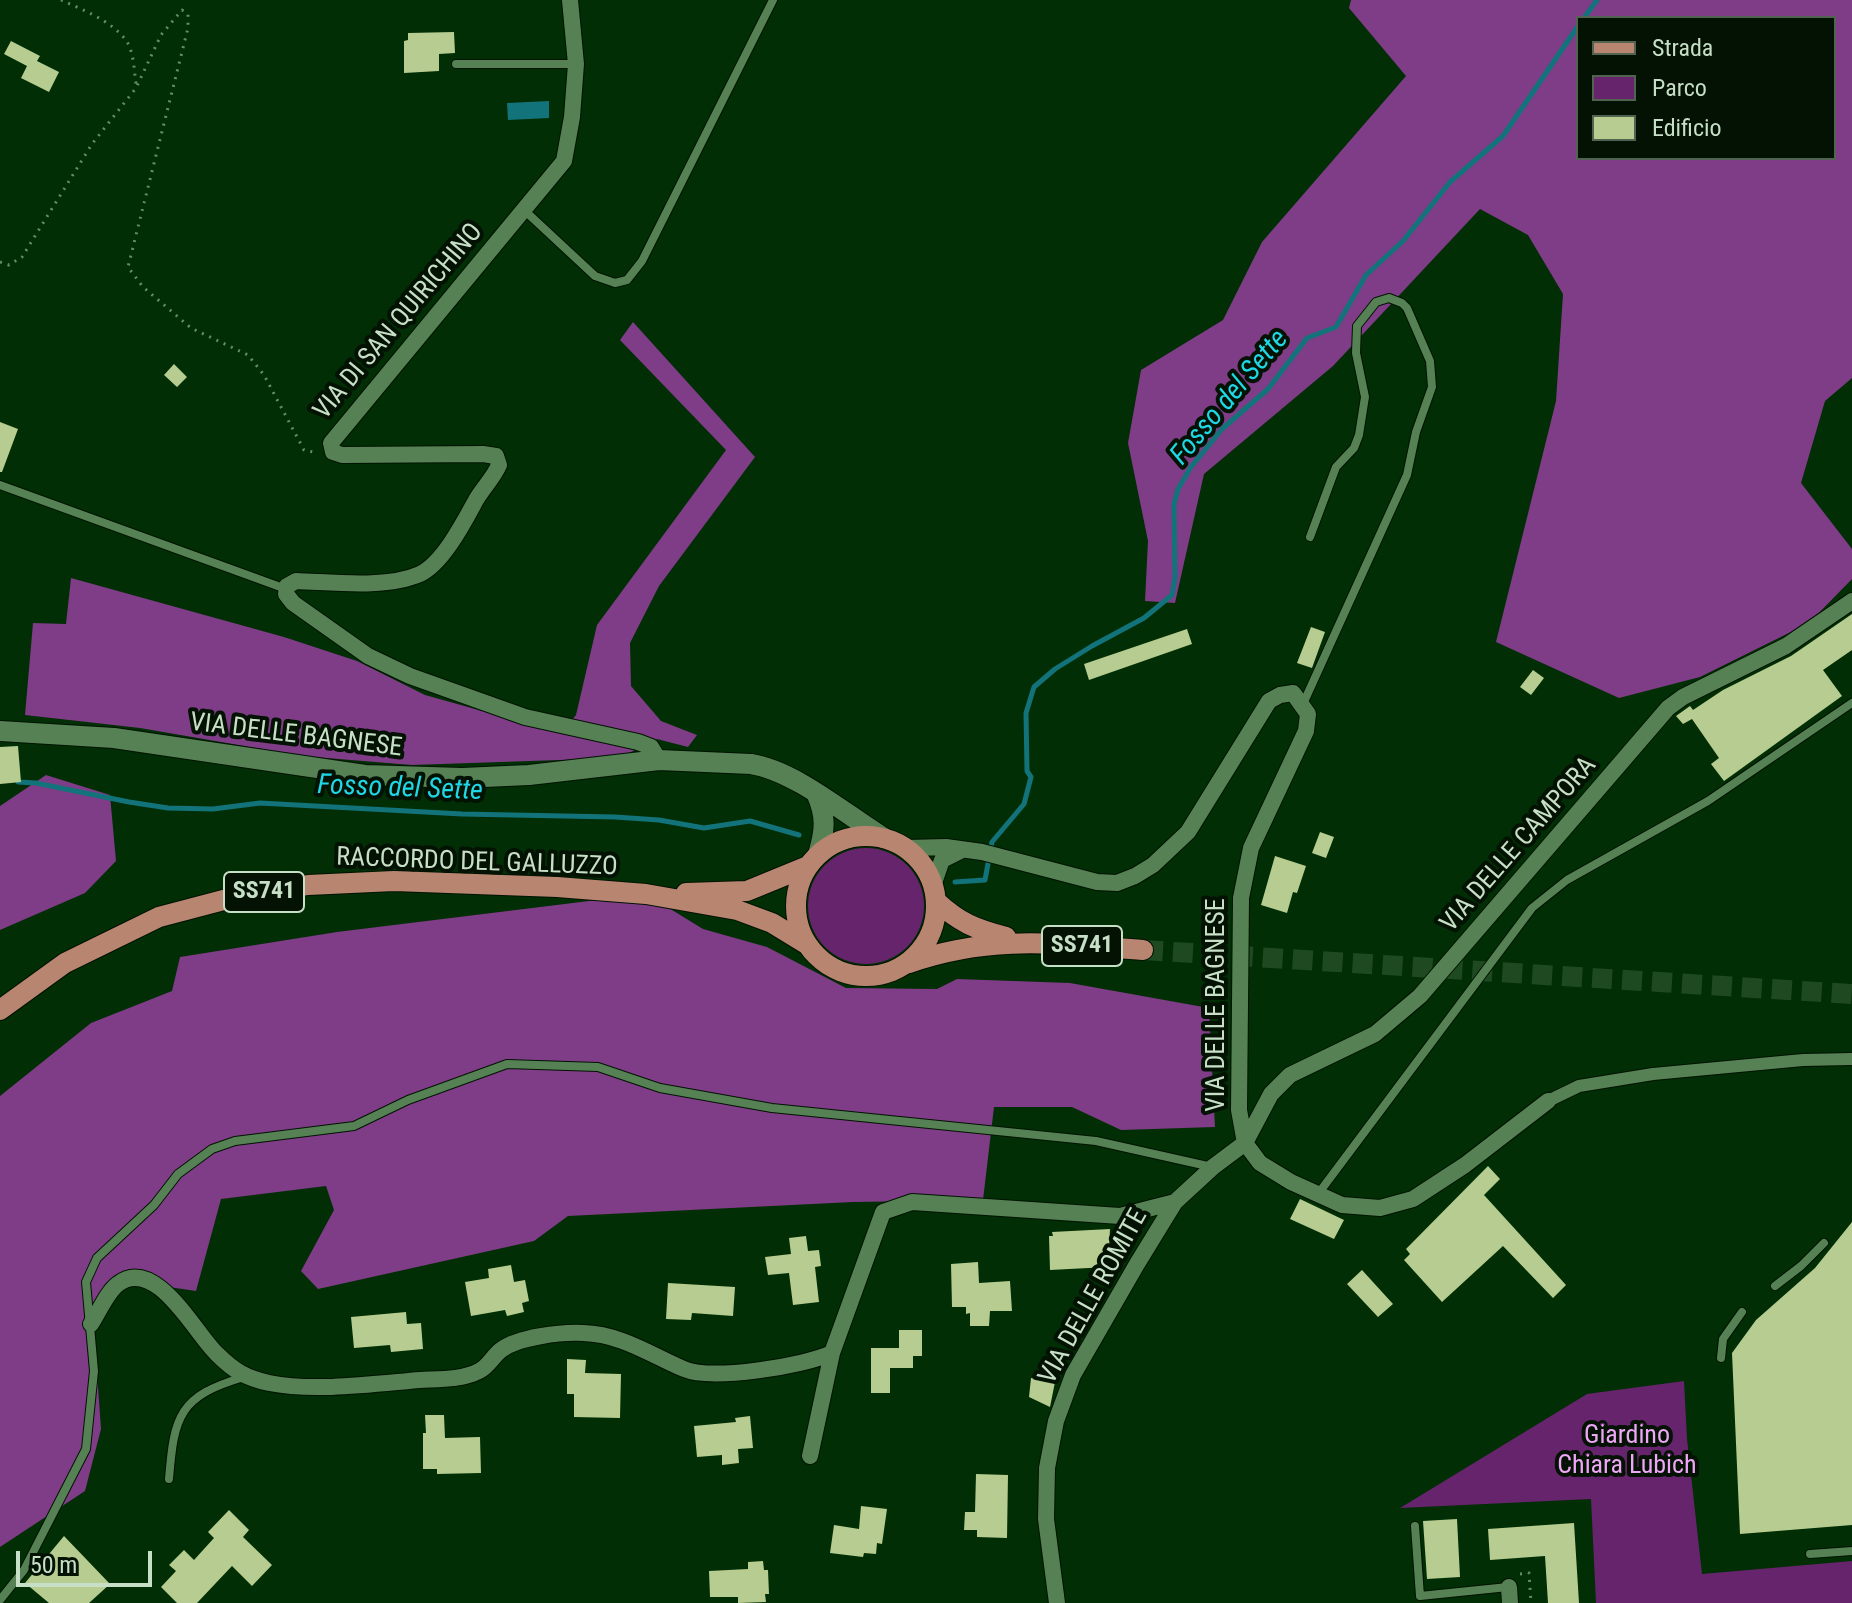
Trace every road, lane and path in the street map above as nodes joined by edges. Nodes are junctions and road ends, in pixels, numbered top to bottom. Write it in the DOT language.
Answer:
graph roads {
  1 [pos="61,0"];
  2 [pos="570,0"];
  3 [pos="773,0"];
  4 [pos="456,64"];
  5 [pos="576,64"];
  6 [pos="136,88"];
  7 [pos="524,210"];
  8 [pos="0,262"];
  9 [pos="333,452"];
  10 [pos="0,485"];
  11 [pos="1310,537"];
  12 [pos="286,589"];
  13 [pos="1852,601"];
  14 [pos="1852,703"];
  15 [pos="1303,704"];
  16 [pos="0,731"];
  17 [pos="659,760"];
  18 [pos="817,795"];
  19 [pos="884,838"];
  20 [pos="906,848"];
  21 [pos="964,849"];
  22 [pos="814,858"];
  23 [pos="935,893"];
  24 [pos="646,894"];
  25 [pos="1022,941"];
  26 [pos="808,945"];
  27 [pos="1143,950"];
  28 [pos="905,964"];
  29 [pos="0,1010"];
  30 [pos="1852,1059"];
  31 [pos="1548,1101"];
  32 [pos="1245,1143"];
  33 [pos="1213,1167"];
  34 [pos="1318,1194"];
  35 [pos="1175,1202"];
  36 [pos="1824,1243"];
  37 [pos="1775,1286"];
  38 [pos="1742,1312"];
  39 [pos="91,1324"];
  40 [pos="832,1353"];
  41 [pos="1721,1358"];
  42 [pos="244,1377"];
  43 [pos="810,1456"];
  44 [pos="169,1479"];
  45 [pos="1415,1526"];
  46 [pos="1852,1551"];
  47 [pos="1810,1554"];
  48 [pos="1509,1595"];
  49 [pos="0,1600"];
  50 [pos="1420,1600"];
  51 [pos="1057,1603"];
  1 -- 6 [label="path"];
  2 -- 5 [label="street, VIA DI SAN QUIRICHINO"];
  3 -- 7 [label="lane"];
  4 -- 5 [label="lane"];
  5 -- 7 [label="street, VIA DI SAN QUIRICHINO"];
  6 -- 8 [label="path"];
  6 -- 9 [label="path"];
  7 -- 9 [label="street, VIA DI SAN QUIRICHINO"];
  9 -- 12 [label="street, VIA DI SAN QUIRICHINO"];
  10 -- 12 [label="lane"];
  11 -- 15 [label="lane"];
  12 -- 17 [label="street"];
  13 -- 32 [label="street, VIA DELLE CAMPORA"];
  14 -- 34 [label="lane"];
  15 -- 21 [label="street"];
  15 -- 32 [label="street, VIA DELLE BAGNESE"];
  16 -- 17 [label="main road, VIA DELLE BAGNESE"];
  17 -- 18 [label="main road, VIA DELLE BAGNESE"];
  18 -- 19 [label="main road, VIA DELLE BAGNESE"];
  18 -- 22 [label="main road"];
  19 -- 20 [label="main road, SS741"];
  19 -- 22 [label="main road, SS741"];
  20 -- 21 [label="street"];
  20 -- 23 [label="main road, SS741"];
  21 -- 23 [label="street"];
  22 -- 24 [label="main road, RACCORDO DEL GALLUZZO / SS741"];
  22 -- 26 [label="main road"];
  23 -- 25 [label="main road, SS741"];
  23 -- 28 [label="main road"];
  24 -- 26 [label="main road, RACCORDO DEL GALLUZZO / SS741"];
  24 -- 29 [label="main road, RACCORDO DEL GALLUZZO / SS741"];
  25 -- 27 [label="main road, SS741"];
  25 -- 28 [label="main road, SS741"];
  26 -- 28 [label="main road, SS741"];
  30 -- 31 [label="street, VIA DELLE BAGNESE"];
  31 -- 34 [label="street, VIA DELLE BAGNESE"];
  32 -- 33 [label="street, VIA DELLE ROMITE"];
  32 -- 34 [label="street, VIA DELLE BAGNESE"];
  33 -- 35 [label="street, VIA DELLE ROMITE"];
  33 -- 39 [label="lane"];
  35 -- 40 [label="street"];
  35 -- 51 [label="street, VIA DELLE ROMITE"];
  36 -- 37 [label="lane"];
  38 -- 41 [label="lane"];
  39 -- 42 [label="street"];
  39 -- 49 [label="lane"];
  40 -- 42 [label="street"];
  40 -- 43 [label="street"];
  42 -- 44 [label="lane"];
  45 -- 50 [label="lane"];
  46 -- 47 [label="lane"];
  48 -- 50 [label="lane"];
}
